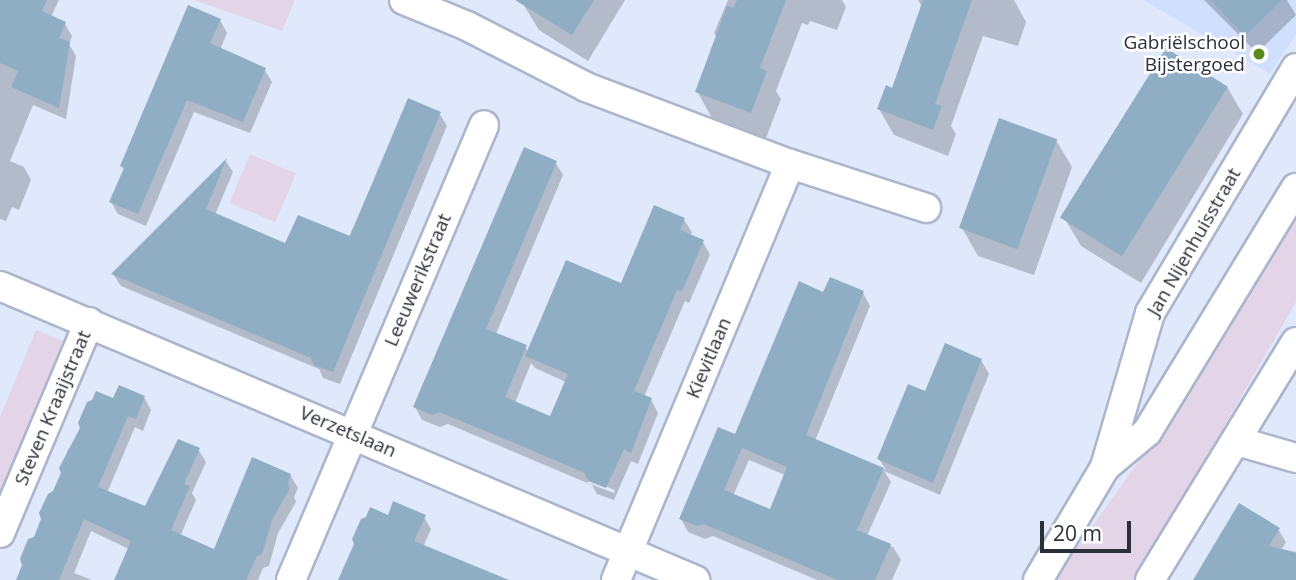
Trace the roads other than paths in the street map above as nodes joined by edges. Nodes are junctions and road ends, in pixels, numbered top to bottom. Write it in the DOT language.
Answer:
graph roads {
  1 [pos="404,0"];
  2 [pos="1296,68"];
  3 [pos="484,125"];
  4 [pos="790,164"];
  5 [pos="1296,188"];
  6 [pos="926,208"];
  7 [pos="0,286"];
  8 [pos="89,322"];
  9 [pos="1296,342"];
  10 [pos="353,434"];
  11 [pos="1237,441"];
  12 [pos="1296,458"];
  13 [pos="1105,467"];
  14 [pos="0,533"];
  15 [pos="628,552"];
  16 [pos="291,580"];
  17 [pos="616,580"];
  18 [pos="695,580"];
  19 [pos="1038,580"];
  20 [pos="1150,580"];
  1 -- 4 [label="street"];
  2 -- 13 [label="street, Jan Nijenhuisstraat"];
  3 -- 10 [label="street, Leeuwerikstraat"];
  4 -- 6 [label="street"];
  4 -- 15 [label="street, Kievitlaan"];
  5 -- 13 [label="street, Jan Nijenhuisstraat"];
  7 -- 8 [label="street, Verzetslaan"];
  8 -- 10 [label="street, Verzetslaan"];
  8 -- 14 [label="street, Steven Kraaijstraat"];
  9 -- 11 [label="street"];
  10 -- 15 [label="street, Verzetslaan"];
  10 -- 16 [label="street, Leeuwerikstraat"];
  11 -- 12 [label="street"];
  11 -- 20 [label="street"];
  13 -- 19 [label="street, Jan Nijenhuisstraat"];
  15 -- 17 [label="street, Kievitlaan"];
  15 -- 18 [label="street, Verzetslaan"];
}
